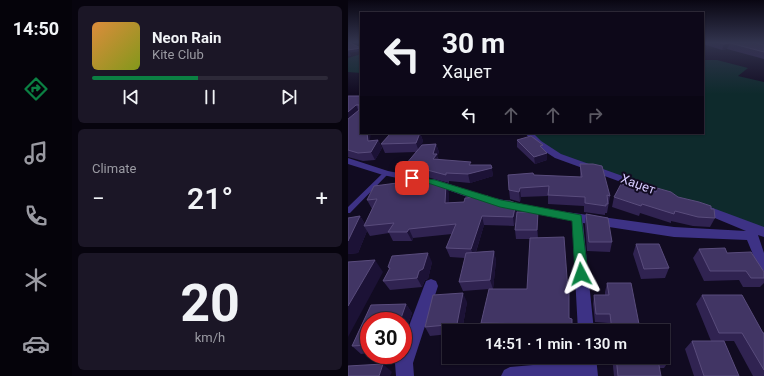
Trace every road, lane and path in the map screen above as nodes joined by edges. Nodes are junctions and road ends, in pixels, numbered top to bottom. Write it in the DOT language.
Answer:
graph roads {
  1 [pos="530,134"];
  2 [pos="348,161"];
  3 [pos="386,174"];
  4 [pos="679,199"];
  5 [pos="694,205"];
  6 [pos="348,211"];
  7 [pos="577,218"];
  8 [pos="756,232"];
  9 [pos="764,265"];
  10 [pos="431,286"];
  11 [pos="585,324"];
  12 [pos="588,367"];
  13 [pos="405,376"];
  14 [pos="510,376"];
  1 -- 4 [label="street, Хаџет"];
  2 -- 3 [label="street"];
  3 -- 6 [label="lane"];
  3 -- 7 [label="street"];
  5 -- 8 [label="street"];
  7 -- 8 [label="street"];
  7 -- 11 [label="street"];
  8 -- 9 [label="street"];
  10 -- 13 [label="street"];
  12 -- 14 [label="street"];
}
